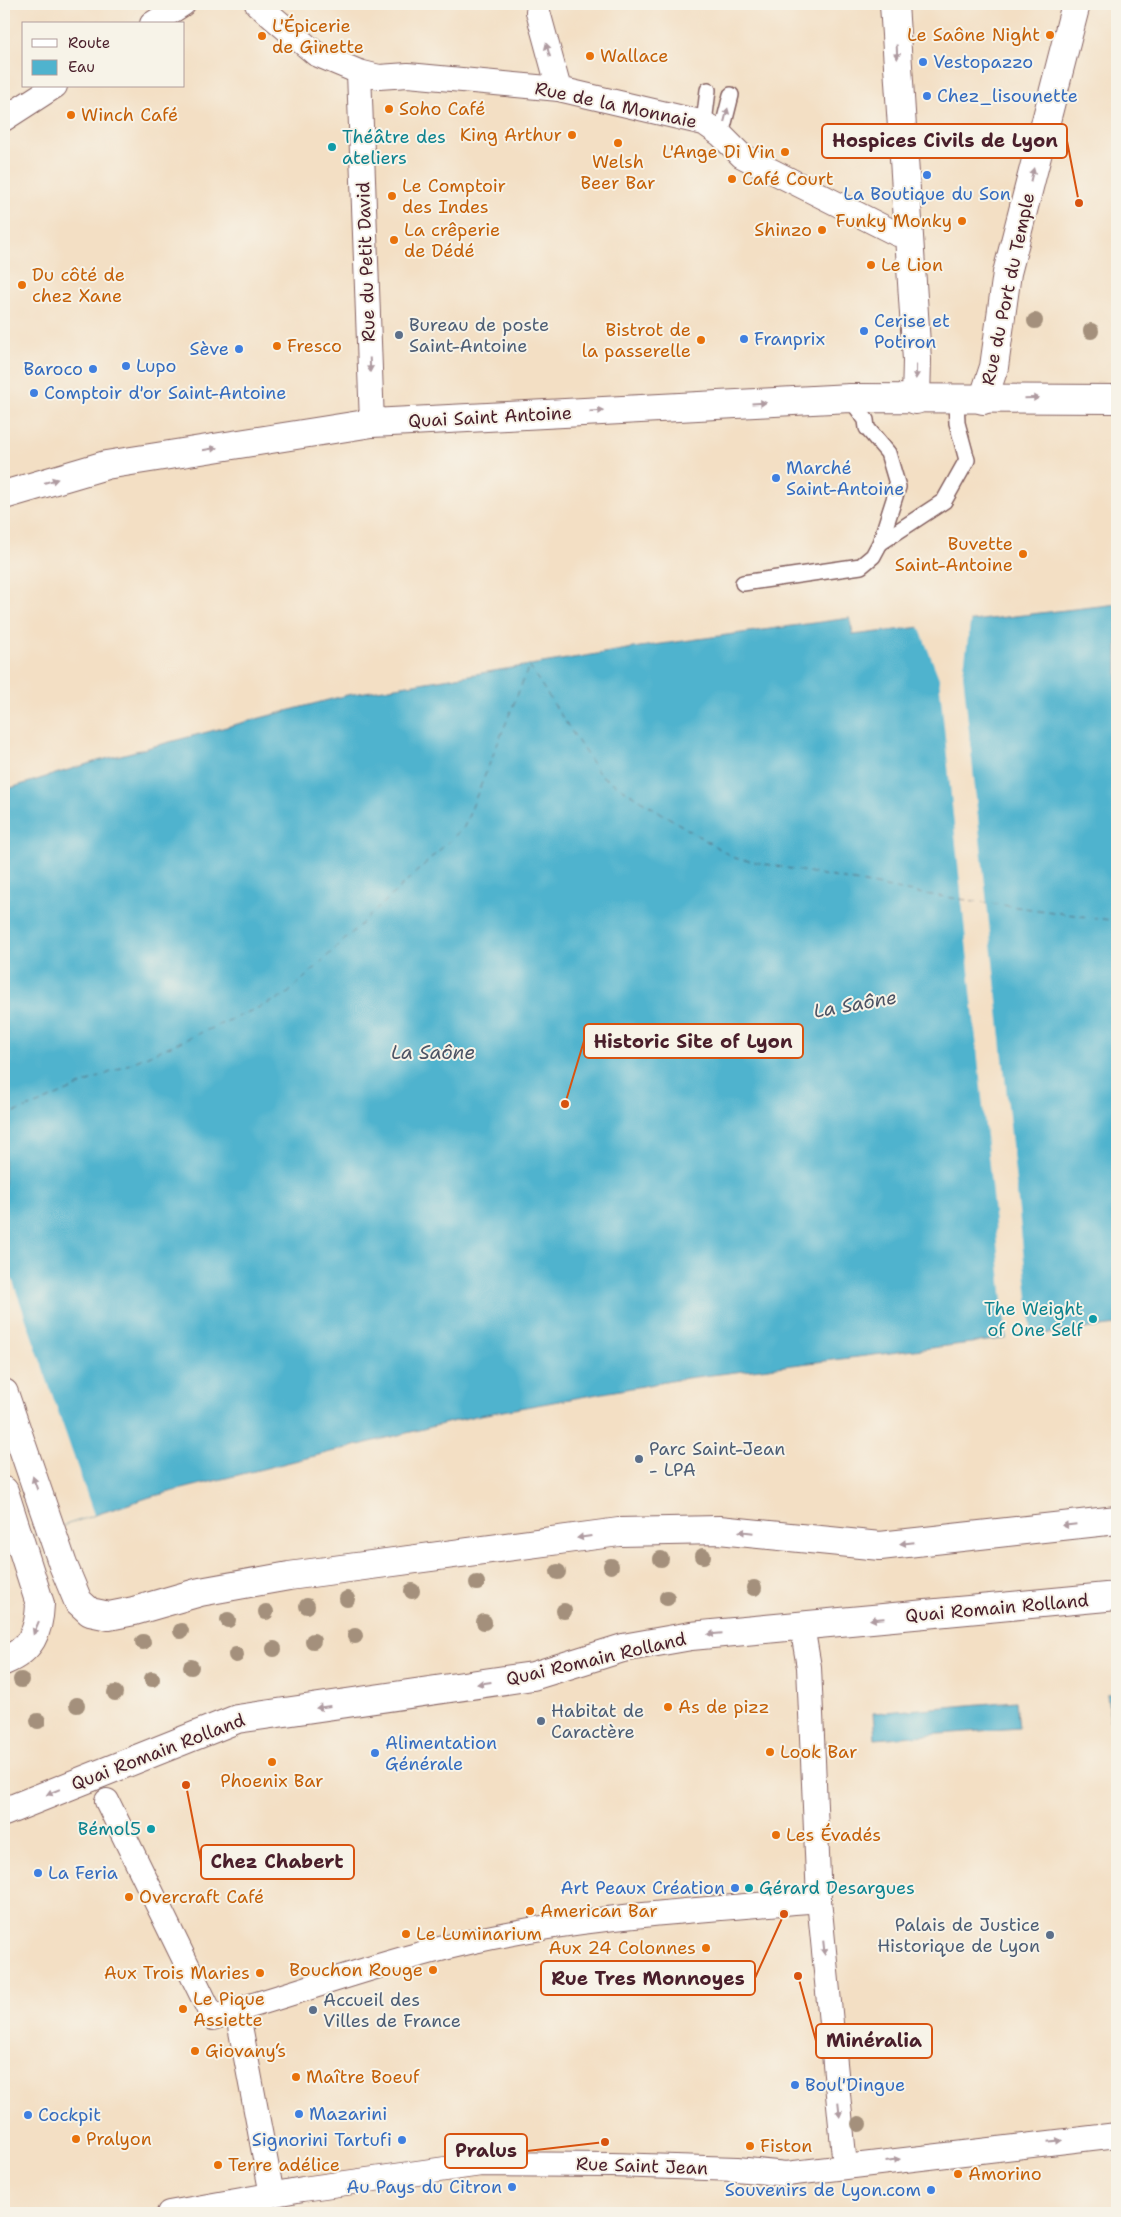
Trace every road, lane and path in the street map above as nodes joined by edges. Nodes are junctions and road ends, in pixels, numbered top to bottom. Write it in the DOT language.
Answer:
graph roads {
  1 [pos="183,4"];
  2 [pos="257,4"];
  3 [pos="894,4"];
  4 [pos="1076,4"];
  5 [pos="538,12"];
  6 [pos="155,22"];
  7 [pos="359,72"];
  8 [pos="52,88"];
  9 [pos="559,89"];
  10 [pos="708,90"];
  11 [pos="731,95"];
  12 [pos="4,119"];
  13 [pos="713,129"];
  14 [pos="908,232"];
  15 [pos="850,398"];
  16 [pos="1117,399"];
  17 [pos="916,400"];
  18 [pos="956,400"];
  19 [pos="983,400"];
  20 [pos="372,423"];
  21 [pos="4,495"];
  22 [pos="880,543"];
  23 [pos="742,583"];
  24 [pos="4,1393"];
  25 [pos="4,1491"];
  26 [pos="1117,1520"];
  27 [pos="1117,1596"];
  28 [pos="802,1626"];
  29 [pos="4,1661"];
  30 [pos="107,1801"];
  31 [pos="4,1812"];
  32 [pos="819,1900"];
  33 [pos="237,2010"];
  34 [pos="1117,2135"];
  35 [pos="845,2166"];
  36 [pos="272,2195"];
  37 [pos="223,2209"];
  38 [pos="168,2213"];
  1 -- 6 [label="street"];
  2 -- 7 [label="street, Rue de la Monnaie"];
  3 -- 14 [label="main road, one-way"];
  19 -- 4 [label="main road, Rue du Port du Temple, one-way"];
  9 -- 5 [label="street, one-way"];
  7 -- 9 [label="street, Rue de la Monnaie"];
  7 -- 20 [label="street, Rue du Petit David, one-way"];
  8 -- 12 [label="street"];
  9 -- 13 [label="street, Rue de la Monnaie"];
  10 -- 13 [label="lane"];
  13 -- 11 [label="lane, one-way"];
  13 -- 14 [label="street"];
  14 -- 17 [label="main road, one-way"];
  15 -- 17 [label="main road, Quai Saint Antoine"];
  20 -- 15 [label="main road, Quai Saint Antoine, one-way"];
  15 -- 22 [label="lane"];
  19 -- 16 [label="main road, Quai Saint Antoine, one-way"];
  17 -- 18 [label="main road, Quai Saint Antoine"];
  18 -- 19 [label="main road, Quai Saint Antoine"];
  18 -- 22 [label="lane"];
  21 -- 20 [label="main road, Quai Saint Antoine, one-way"];
  22 -- 23 [label="lane"];
  26 -- 24 [label="main road, one-way"];
  25 -- 29 [label="main road, one-way"];
  27 -- 28 [label="main road, Quai Romain Rolland, one-way"];
  28 -- 31 [label="main road, Quai Romain Rolland, one-way"];
  28 -- 32 [label="street"];
  30 -- 33 [label="street"];
  32 -- 33 [label="street"];
  32 -- 35 [label="street, one-way"];
  33 -- 36 [label="street"];
  35 -- 34 [label="street, Rue Saint Jean, one-way"];
  35 -- 36 [label="street, Rue Saint Jean"];
  36 -- 37 [label="street, Rue Saint Jean"];
  37 -- 38 [label="street, Rue Saint Jean"];
}
